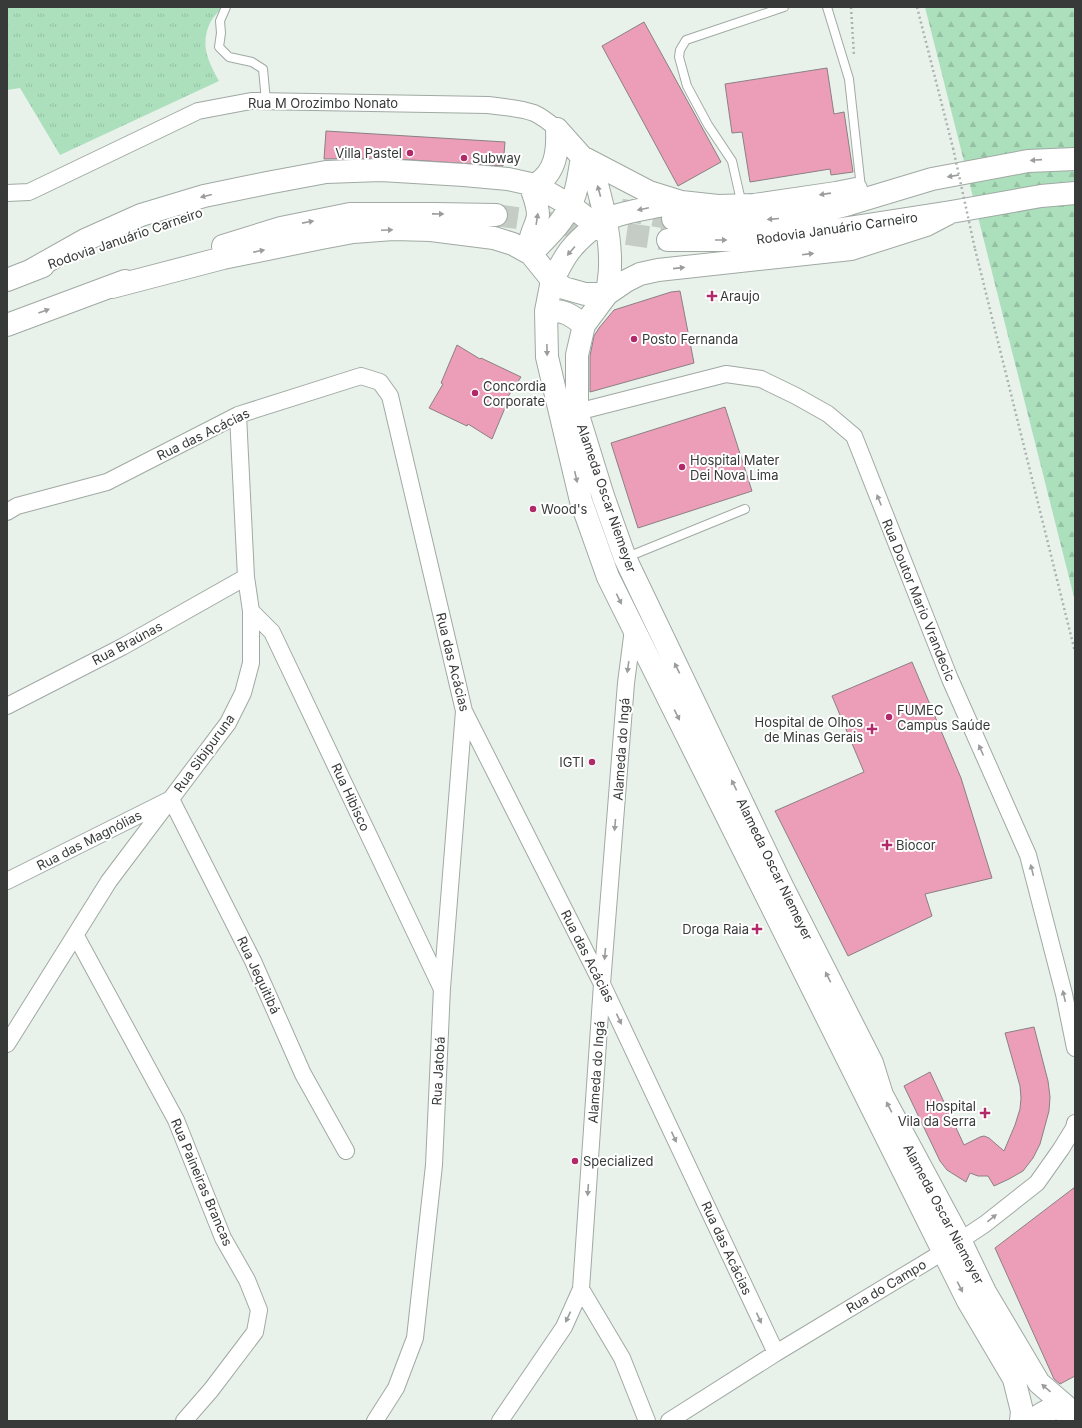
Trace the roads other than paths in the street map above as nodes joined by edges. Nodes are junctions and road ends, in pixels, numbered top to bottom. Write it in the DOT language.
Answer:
graph roads {
  1 [pos="226,7"];
  2 [pos="784,7"];
  3 [pos="827,7"];
  4 [pos="266,101"];
  5 [pos="557,129"];
  6 [pos="1075,159"];
  7 [pos="586,160"];
  8 [pos="552,169"];
  9 [pos="932,179"];
  10 [pos="533,185"];
  11 [pos="506,188"];
  12 [pos="861,188"];
  13 [pos="7,193"];
  14 [pos="1075,193"];
  15 [pos="742,205"];
  16 [pos="571,206"];
  17 [pos="677,211"];
  18 [pos="951,212"];
  19 [pos="496,215"];
  20 [pos="603,227"];
  21 [pos="668,240"];
  22 [pos="530,254"];
  23 [pos="30,271"];
  24 [pos="7,280"];
  25 [pos="552,280"];
  26 [pos="112,287"];
  27 [pos="607,294"];
  28 [pos="546,311"];
  29 [pos="7,325"];
  30 [pos="584,325"];
  31 [pos="577,412"];
  32 [pos="238,415"];
  33 [pos="745,509"];
  34 [pos="7,512"];
  35 [pos="625,558"];
  36 [pos="246,577"];
  37 [pos="251,611"];
  38 [pos="633,629"];
  39 [pos="7,706"];
  40 [pos="464,711"];
  41 [pos="171,799"];
  42 [pos="7,881"];
  43 [pos="76,936"];
  44 [pos="602,984"];
  45 [pos="442,988"];
  46 [pos="833,1010"];
  47 [pos="7,1044"];
  48 [pos="1075,1048"];
  49 [pos="1075,1123"];
  50 [pos="346,1152"];
  51 [pos="951,1246"];
  52 [pos="581,1289"];
  53 [pos="776,1353"];
  54 [pos="1075,1415"];
  55 [pos="184,1421"];
  56 [pos="375,1421"];
  57 [pos="500,1421"];
  58 [pos="647,1421"];
  59 [pos="669,1421"];
  60 [pos="1022,1421"];
  61 [pos="1032,1421"];
  1 -- 4 [label="lane"];
  2 -- 15 [label="lane"];
  3 -- 12 [label="lane"];
  4 -- 5 [label="street, Rua M Orozimbo Nonato"];
  4 -- 13 [label="street, Rua M Orozimbo Nonato"];
  5 -- 7 [label="main road"];
  5 -- 8 [label="main road"];
  6 -- 9 [label="main road, Rodovia Januário Carneiro, one-way"];
  7 -- 8 [label="main road"];
  7 -- 16 [label="main road"];
  7 -- 17 [label="main road"];
  20 -- 7 [label="main road, one-way"];
  8 -- 10 [label="main road"];
  9 -- 12 [label="main road"];
  9 -- 17 [label="main road, Rodovia Januário Carneiro, one-way"];
  10 -- 16 [label="main road"];
  22 -- 10 [label="main road, one-way"];
  10 -- 23 [label="main road, one-way"];
  11 -- 23 [label="main road, Rodovia Januário Carneiro"];
  12 -- 15 [label="main road, one-way"];
  14 -- 18 [label="main road, Rodovia Januário Carneiro"];
  15 -- 17 [label="main road"];
  16 -- 20 [label="main road"];
  16 -- 22 [label="main road"];
  17 -- 20 [label="main road, one-way"];
  21 -- 18 [label="main road, Rodovia Januário Carneiro, one-way"];
  27 -- 18 [label="main road, one-way"];
  26 -- 19 [label="main road, one-way"];
  20 -- 25 [label="main road, one-way"];
  20 -- 27 [label="main road"];
  22 -- 25 [label="main road"];
  26 -- 22 [label="main road, one-way"];
  23 -- 24 [label="main road, Rodovia Januário Carneiro"];
  25 -- 27 [label="main road"];
  25 -- 28 [label="main road, Alameda Oscar Niemeyer"];
  29 -- 26 [label="main road, one-way"];
  27 -- 30 [label="main road, Alameda Oscar Niemeyer"];
  28 -- 30 [label="main road"];
  28 -- 38 [label="main road, Alameda Oscar Niemeyer, one-way"];
  30 -- 31 [label="main road, Alameda Oscar Niemeyer"];
  31 -- 35 [label="main road, Alameda Oscar Niemeyer"];
  48 -- 31 [label="street, Rua Doutor Mario Vrandecic, one-way"];
  32 -- 34 [label="street, Rua das Acácias"];
  32 -- 36 [label="street, Rua Sibipuruna"];
  32 -- 40 [label="street, Rua das Acácias"];
  33 -- 35 [label="lane"];
  46 -- 35 [label="main road, Alameda Oscar Niemeyer, one-way"];
  36 -- 37 [label="street, Rua Sibipuruna"];
  36 -- 39 [label="street, Rua Braúnas"];
  37 -- 41 [label="street, Rua Sibipuruna"];
  37 -- 45 [label="street, Rua Hibisco"];
  38 -- 44 [label="street, Alameda do Ingá, one-way"];
  38 -- 46 [label="main road, Alameda Oscar Niemeyer, one-way"];
  40 -- 44 [label="street, Rua das Acácias"];
  40 -- 45 [label="street, Rua Jatobá"];
  41 -- 42 [label="street, Rua das Magnólias"];
  41 -- 43 [label="street, Rua Sibipuruna"];
  41 -- 50 [label="street, Rua Jequitibá"];
  43 -- 47 [label="street, Rua Sibipuruna"];
  43 -- 55 [label="street, Rua Paineiras Brancas"];
  44 -- 52 [label="street, Alameda do Ingá, one-way"];
  44 -- 53 [label="street, Rua das Acácias, one-way"];
  45 -- 56 [label="street, Rua Jatobá"];
  46 -- 51 [label="main road, Alameda Oscar Niemeyer"];
  51 -- 49 [label="street, Rua do Campo, one-way"];
  51 -- 53 [label="street, Rua do Campo"];
  54 -- 51 [label="main road, Alameda Oscar Niemeyer, one-way"];
  51 -- 60 [label="main road, Alameda Oscar Niemeyer, one-way"];
  52 -- 57 [label="street, Alameda do Ingá, one-way"];
  52 -- 58 [label="street"];
  53 -- 59 [label="street, Rua do Campo"];
  54 -- 61 [label="main road"];
}
